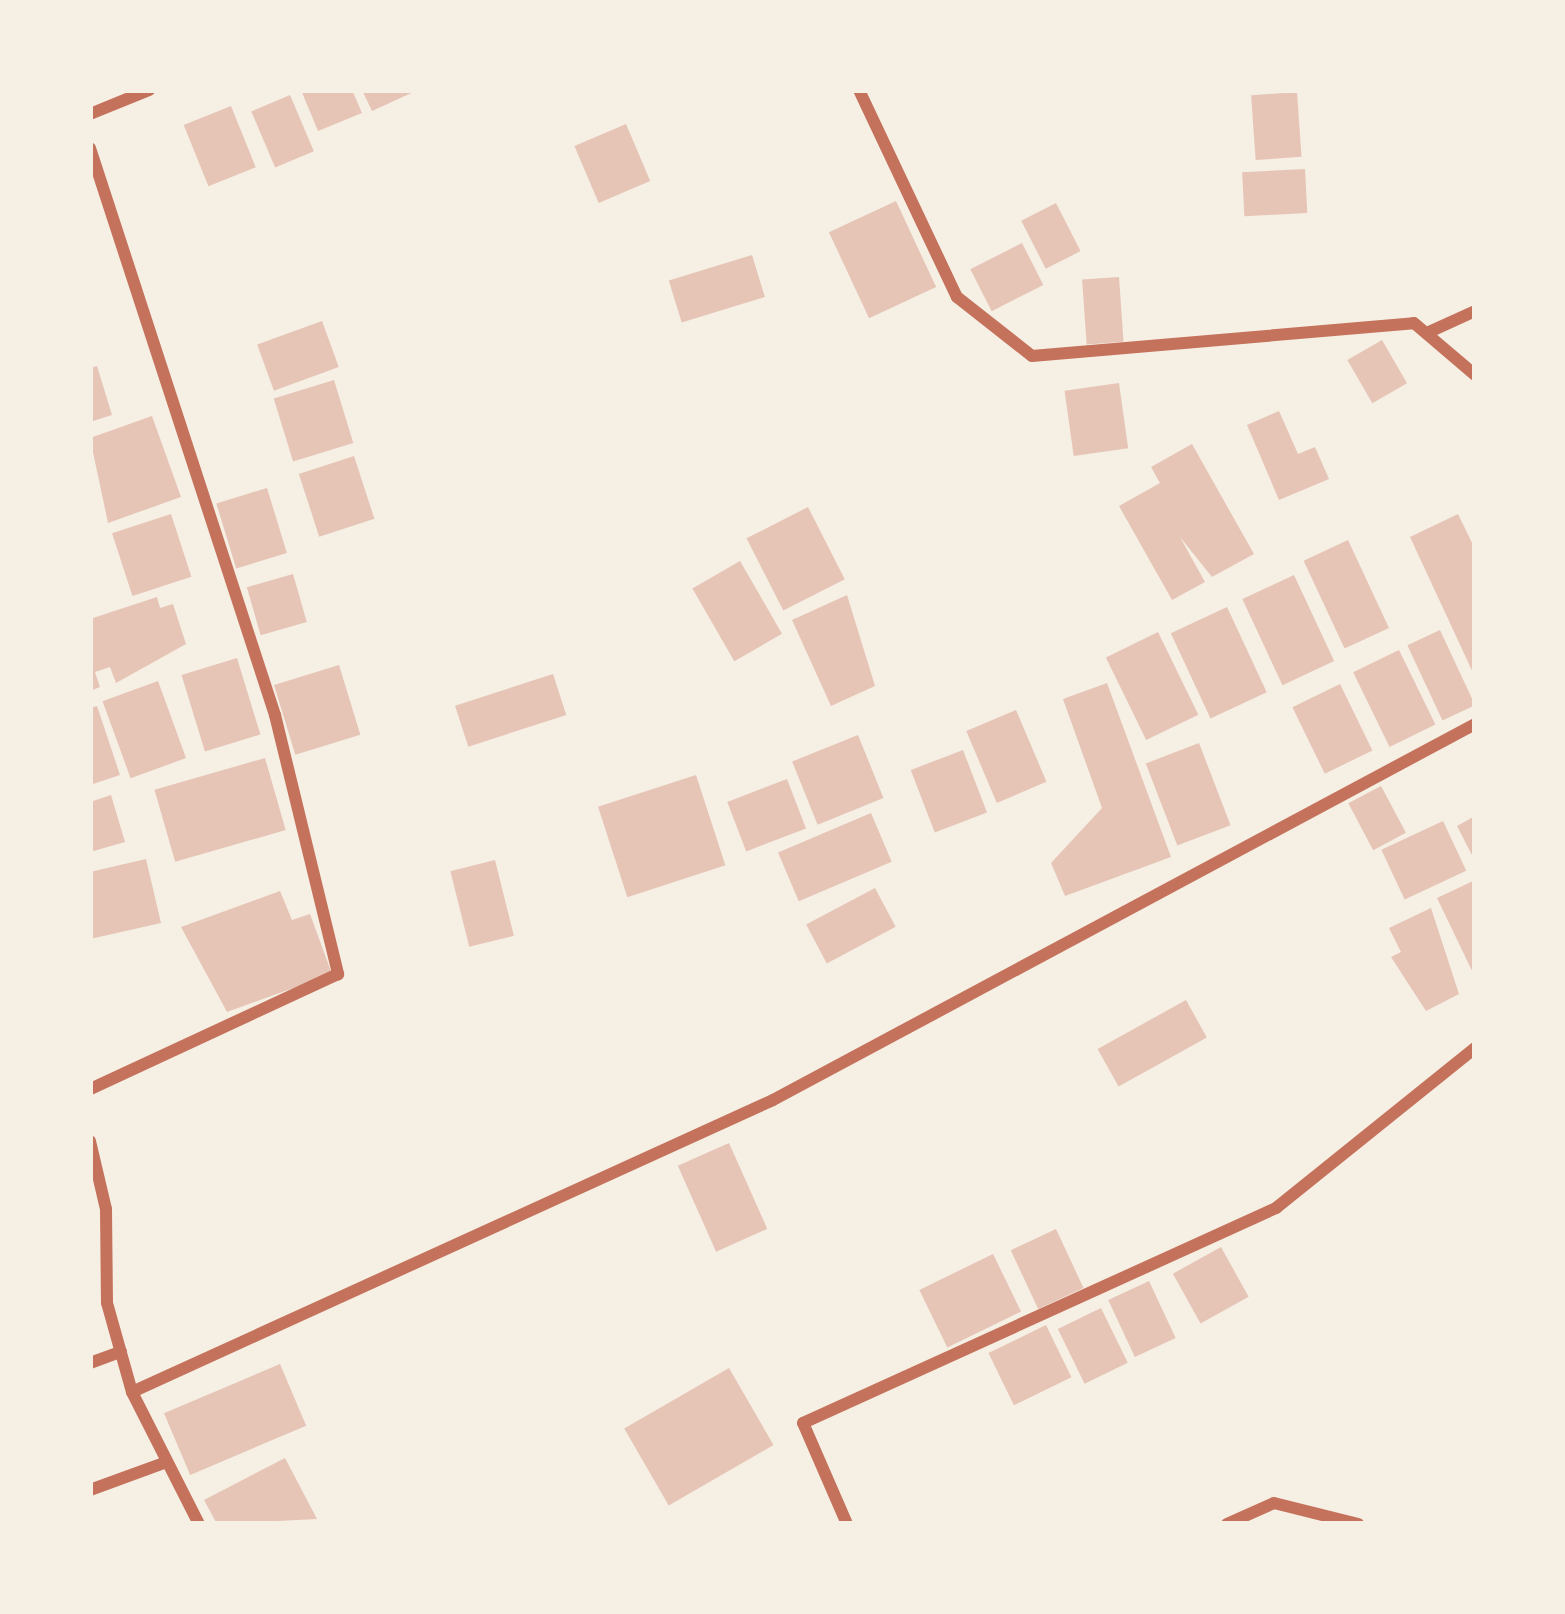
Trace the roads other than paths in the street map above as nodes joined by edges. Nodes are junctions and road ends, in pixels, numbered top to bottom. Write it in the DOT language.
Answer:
graph roads {
  1 [pos="149,90"];
  2 [pos="859,90"];
  3 [pos="90,114"];
  4 [pos="90,148"];
  5 [pos="1475,311"];
  6 [pos="1430,332"];
  7 [pos="1475,375"];
  8 [pos="1475,724"];
  9 [pos="1475,1048"];
  10 [pos="90,1089"];
  11 [pos="90,1141"];
  12 [pos="121,1352"];
  13 [pos="90,1364"];
  14 [pos="132,1393"];
  15 [pos="164,1463"];
  16 [pos="90,1490"];
  17 [pos="199,1524"];
  18 [pos="847,1524"];
  19 [pos="1227,1524"];
  20 [pos="1358,1524"];
  1 -- 3 [label="street"];
  2 -- 6 [label="street"];
  4 -- 10 [label="street"];
  5 -- 6 [label="street"];
  6 -- 7 [label="street"];
  8 -- 14 [label="street"];
  9 -- 18 [label="street"];
  11 -- 12 [label="street"];
  12 -- 13 [label="street"];
  12 -- 14 [label="street"];
  14 -- 15 [label="street"];
  15 -- 16 [label="street"];
  15 -- 17 [label="street"];
  19 -- 20 [label="street"];
}
